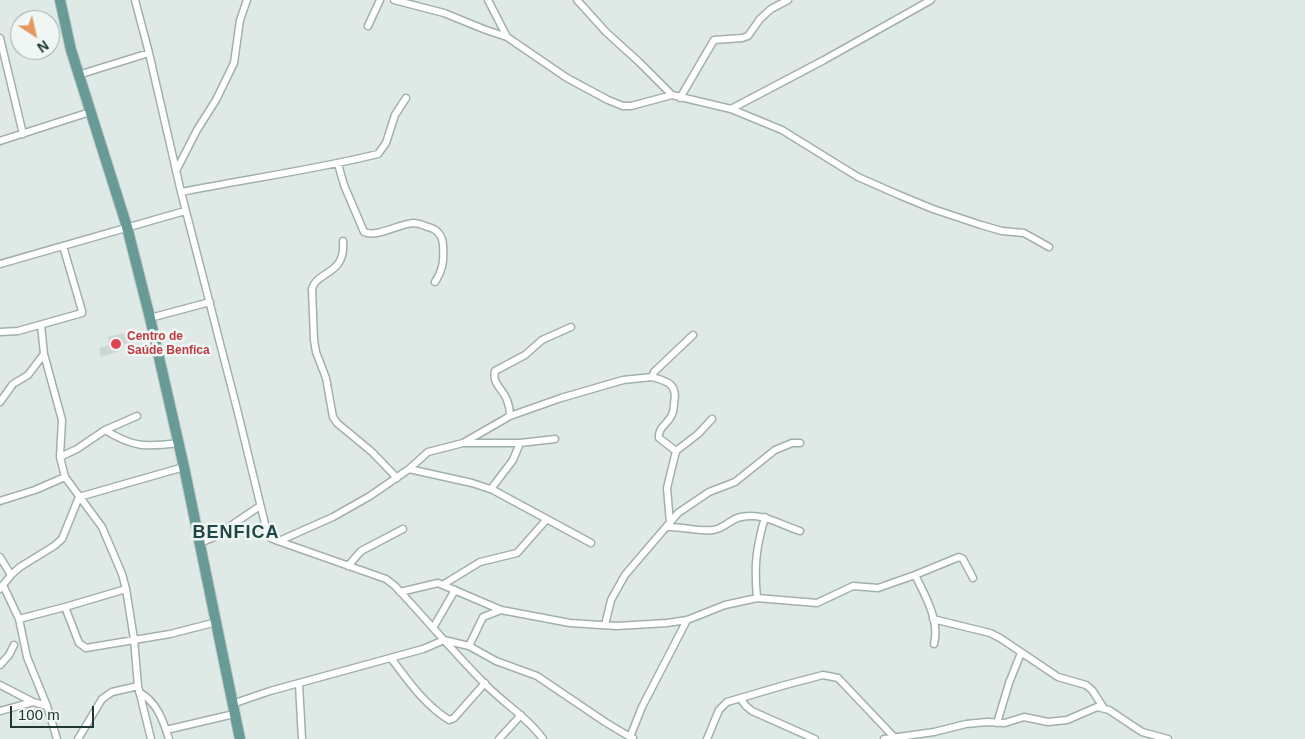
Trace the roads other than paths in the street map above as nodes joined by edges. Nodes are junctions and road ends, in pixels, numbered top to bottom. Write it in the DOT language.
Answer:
graph roads {
  1 [pos="60,0"];
  2 [pos="135,0"];
  3 [pos="247,0"];
  4 [pos="380,0"];
  5 [pos="394,0"];
  6 [pos="488,0"];
  7 [pos="577,0"];
  8 [pos="788,0"];
  9 [pos="931,0"];
  10 [pos="368,26"];
  11 [pos="508,37"];
  12 [pos="0,38"];
  13 [pos="149,53"];
  14 [pos="78,74"];
  15 [pos="672,95"];
  16 [pos="406,98"];
  17 [pos="680,98"];
  18 [pos="731,109"];
  19 [pos="90,112"];
  20 [pos="23,134"];
  21 [pos="0,141"];
  22 [pos="338,164"];
  23 [pos="176,172"];
  24 [pos="181,192"];
  25 [pos="185,211"];
  26 [pos="127,227"];
  27 [pos="343,241"];
  28 [pos="63,246"];
  29 [pos="1049,247"];
  30 [pos="0,264"];
  31 [pos="435,282"];
  32 [pos="210,302"];
  33 [pos="150,318"];
  34 [pos="41,324"];
  35 [pos="571,327"];
  36 [pos="0,332"];
  37 [pos="693,335"];
  38 [pos="44,354"];
  39 [pos="652,377"];
  40 [pos="0,402"];
  41 [pos="137,416"];
  42 [pos="510,416"];
  43 [pos="712,419"];
  44 [pos="105,430"];
  45 [pos="554,438"];
  46 [pos="520,442"];
  47 [pos="179,443"];
  48 [pos="463,443"];
  49 [pos="800,443"];
  50 [pos="676,451"];
  51 [pos="60,457"];
  52 [pos="184,467"];
  53 [pos="409,469"];
  54 [pos="65,477"];
  55 [pos="398,478"];
  56 [pos="491,489"];
  57 [pos="79,497"];
  58 [pos="0,501"];
  59 [pos="260,506"];
  60 [pos="765,517"];
  61 [pos="547,519"];
  62 [pos="668,525"];
  63 [pos="403,529"];
  64 [pos="800,531"];
  65 [pos="278,541"];
  66 [pos="200,543"];
  67 [pos="591,543"];
  68 [pos="0,557"];
  69 [pos="348,566"];
  70 [pos="915,575"];
  71 [pos="10,576"];
  72 [pos="973,578"];
  73 [pos="444,584"];
  74 [pos="2,587"];
  75 [pos="126,589"];
  76 [pos="455,590"];
  77 [pos="400,592"];
  78 [pos="758,598"];
  79 [pos="484,602"];
  80 [pos="65,607"];
  81 [pos="501,610"];
  82 [pos="483,617"];
  83 [pos="19,619"];
  84 [pos="686,620"];
  85 [pos="933,620"];
  86 [pos="217,622"];
  87 [pos="604,625"];
  88 [pos="433,628"];
  89 [pos="134,639"];
  90 [pos="444,640"];
  91 [pos="934,644"];
  92 [pos="14,645"];
  93 [pos="469,646"];
  94 [pos="1021,653"];
  95 [pos="390,658"];
  96 [pos="0,665"];
  97 [pos="485,683"];
  98 [pos="299,684"];
  99 [pos="0,685"];
  100 [pos="138,689"];
  101 [pos="740,698"];
  102 [pos="33,702"];
  103 [pos="47,706"];
  104 [pos="1104,708"];
  105 [pos="233,709"];
  106 [pos="0,712"];
  107 [pos="520,715"];
  108 [pos="997,723"];
  109 [pos="166,730"];
  110 [pos="894,737"];
  111 [pos="632,738"];
  112 [pos="57,739"];
  113 [pos="78,739"];
  114 [pos="151,739"];
  115 [pos="169,739"];
  116 [pos="240,739"];
  117 [pos="302,739"];
  118 [pos="499,739"];
  119 [pos="543,739"];
  120 [pos="707,739"];
  121 [pos="815,739"];
  122 [pos="884,739"];
  123 [pos="1168,739"];
  1 -- 14 [label="main road"];
  2 -- 13 [label="street"];
  3 -- 23 [label="street"];
  4 -- 10 [label="street"];
  5 -- 11 [label="street"];
  6 -- 11 [label="street"];
  7 -- 15 [label="street"];
  8 -- 17 [label="street"];
  9 -- 18 [label="street"];
  11 -- 15 [label="street"];
  12 -- 20 [label="street"];
  13 -- 14 [label="street"];
  13 -- 23 [label="street"];
  14 -- 19 [label="main road"];
  15 -- 17 [label="street"];
  16 -- 22 [label="street"];
  17 -- 18 [label="street"];
  18 -- 29 [label="street"];
  19 -- 20 [label="street"];
  19 -- 26 [label="main road"];
  20 -- 21 [label="street"];
  22 -- 24 [label="street"];
  22 -- 31 [label="street"];
  23 -- 24 [label="street"];
  24 -- 25 [label="street"];
  25 -- 26 [label="street"];
  25 -- 32 [label="street"];
  26 -- 28 [label="street"];
  26 -- 33 [label="main road"];
  27 -- 55 [label="street"];
  28 -- 30 [label="street"];
  28 -- 34 [label="street"];
  32 -- 33 [label="street"];
  32 -- 59 [label="street"];
  33 -- 47 [label="main road"];
  34 -- 36 [label="street"];
  34 -- 38 [label="street"];
  35 -- 42 [label="street"];
  37 -- 39 [label="street"];
  38 -- 40 [label="street"];
  38 -- 51 [label="street"];
  39 -- 42 [label="street"];
  39 -- 50 [label="street"];
  41 -- 44 [label="street"];
  42 -- 48 [label="street"];
  43 -- 50 [label="street"];
  44 -- 47 [label="street"];
  44 -- 51 [label="street"];
  45 -- 46 [label="street"];
  46 -- 48 [label="street"];
  46 -- 56 [label="street"];
  47 -- 52 [label="main road"];
  48 -- 53 [label="street"];
  49 -- 62 [label="street"];
  50 -- 62 [label="street"];
  51 -- 54 [label="street"];
  52 -- 57 [label="street"];
  52 -- 66 [label="main road"];
  53 -- 55 [label="street"];
  53 -- 56 [label="street"];
  54 -- 57 [label="street"];
  54 -- 58 [label="street"];
  55 -- 65 [label="street"];
  56 -- 61 [label="street"];
  57 -- 71 [label="street"];
  57 -- 75 [label="street"];
  59 -- 65 [label="street"];
  59 -- 66 [label="street"];
  60 -- 62 [label="street"];
  60 -- 64 [label="street"];
  60 -- 78 [label="street"];
  61 -- 67 [label="street"];
  61 -- 73 [label="street"];
  62 -- 87 [label="street"];
  63 -- 69 [label="street"];
  65 -- 69 [label="street"];
  66 -- 86 [label="main road"];
  68 -- 71 [label="street"];
  69 -- 77 [label="street"];
  70 -- 72 [label="street"];
  70 -- 78 [label="street"];
  70 -- 85 [label="street"];
  71 -- 74 [label="street"];
  73 -- 76 [label="street"];
  73 -- 77 [label="street"];
  74 -- 83 [label="street"];
  75 -- 80 [label="street"];
  75 -- 89 [label="street"];
  76 -- 79 [label="street"];
  76 -- 88 [label="street"];
  77 -- 88 [label="street"];
  78 -- 84 [label="street"];
  79 -- 81 [label="street"];
  79 -- 82 [label="street"];
  80 -- 83 [label="street"];
  80 -- 89 [label="street"];
  81 -- 82 [label="street"];
  81 -- 87 [label="street"];
  82 -- 93 [label="street"];
  83 -- 103 [label="street"];
  84 -- 87 [label="street"];
  84 -- 111 [label="street"];
  85 -- 91 [label="street"];
  85 -- 94 [label="street"];
  86 -- 89 [label="street"];
  86 -- 105 [label="main road"];
  88 -- 90 [label="street"];
  89 -- 100 [label="street"];
  90 -- 93 [label="street"];
  90 -- 95 [label="street"];
  90 -- 97 [label="street"];
  92 -- 96 [label="street"];
  93 -- 111 [label="street"];
  94 -- 104 [label="street"];
  94 -- 108 [label="street"];
  95 -- 97 [label="street"];
  95 -- 98 [label="street"];
  97 -- 107 [label="street"];
  98 -- 105 [label="street"];
  98 -- 117 [label="street"];
  99 -- 102 [label="street"];
  100 -- 109 [label="street"];
  100 -- 113 [label="street"];
  100 -- 114 [label="street"];
  101 -- 110 [label="street"];
  101 -- 120 [label="street"];
  101 -- 121 [label="street"];
  102 -- 103 [label="street"];
  102 -- 106 [label="street"];
  103 -- 112 [label="street"];
  104 -- 108 [label="street"];
  104 -- 123 [label="street"];
  105 -- 109 [label="street"];
  105 -- 116 [label="main road"];
  107 -- 118 [label="street"];
  107 -- 119 [label="street"];
  108 -- 110 [label="street"];
  109 -- 115 [label="street"];
  110 -- 122 [label="street"];
}
